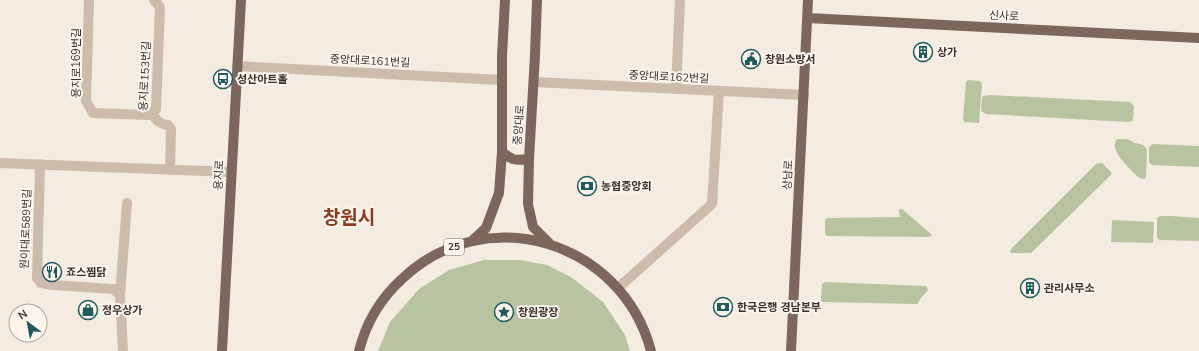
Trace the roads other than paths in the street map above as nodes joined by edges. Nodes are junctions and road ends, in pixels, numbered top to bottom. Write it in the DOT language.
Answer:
graph roads {
  1 [pos="89,0"];
  2 [pos="154,0"];
  3 [pos="241,0"];
  4 [pos="506,0"];
  5 [pos="537,0"];
  6 [pos="680,0"];
  7 [pos="808,0"];
  8 [pos="808,18"];
  9 [pos="1199,38"];
  10 [pos="237,66"];
  11 [pos="501,80"];
  12 [pos="534,82"];
  13 [pos="676,89"];
  14 [pos="719,91"];
  15 [pos="804,95"];
  16 [pos="152,112"];
  17 [pos="502,152"];
  18 [pos="529,159"];
  19 [pos="0,163"];
  20 [pos="40,164"];
  21 [pos="170,170"];
  22 [pos="231,172"];
  23 [pos="127,203"];
  24 [pos="471,242"];
  25 [pos="550,244"];
  26 [pos="618,288"];
  27 [pos="120,294"];
  28 [pos="369,324"];
  29 [pos="123,351"];
  30 [pos="222,351"];
  31 [pos="354,351"];
  32 [pos="359,351"];
  33 [pos="652,351"];
  34 [pos="791,351"];
  1 -- 16 [label="street, 용지로169번길"];
  2 -- 16 [label="street, 용지로153번길"];
  3 -- 10 [label="main road, 용지로"];
  4 -- 11 [label="main road, 중앙대로"];
  5 -- 12 [label="main road, 중앙대로"];
  6 -- 13 [label="street"];
  7 -- 8 [label="main road, 상남로"];
  8 -- 9 [label="main road, 신사로"];
  8 -- 15 [label="main road, 상남로"];
  10 -- 11 [label="street, 중앙대로161번길"];
  10 -- 22 [label="main road, 용지로"];
  11 -- 17 [label="main road, 중앙대로"];
  12 -- 13 [label="street, 중앙대로162번길"];
  12 -- 18 [label="main road, 중앙대로"];
  13 -- 14 [label="street, 중앙대로162번길"];
  14 -- 15 [label="street, 중앙대로162번길"];
  14 -- 26 [label="street"];
  15 -- 34 [label="main road, 상남로"];
  16 -- 21 [label="street, 용지로153번길"];
  17 -- 18 [label="main road"];
  17 -- 24 [label="main road, 중앙대로"];
  18 -- 25 [label="main road, 중앙대로"];
  19 -- 20 [label="street"];
  20 -- 21 [label="street"];
  20 -- 27 [label="street, 원이대로589번길"];
  21 -- 22 [label="street"];
  22 -- 30 [label="main road, 용지로"];
  23 -- 27 [label="street"];
  24 -- 25 [label="main road, 25"];
  24 -- 28 [label="main road, 25"];
  25 -- 26 [label="main road, 25"];
  26 -- 33 [label="main road, 25"];
  27 -- 29 [label="street"];
  28 -- 31 [label="main road"];
  28 -- 32 [label="main road, 25"];
}
